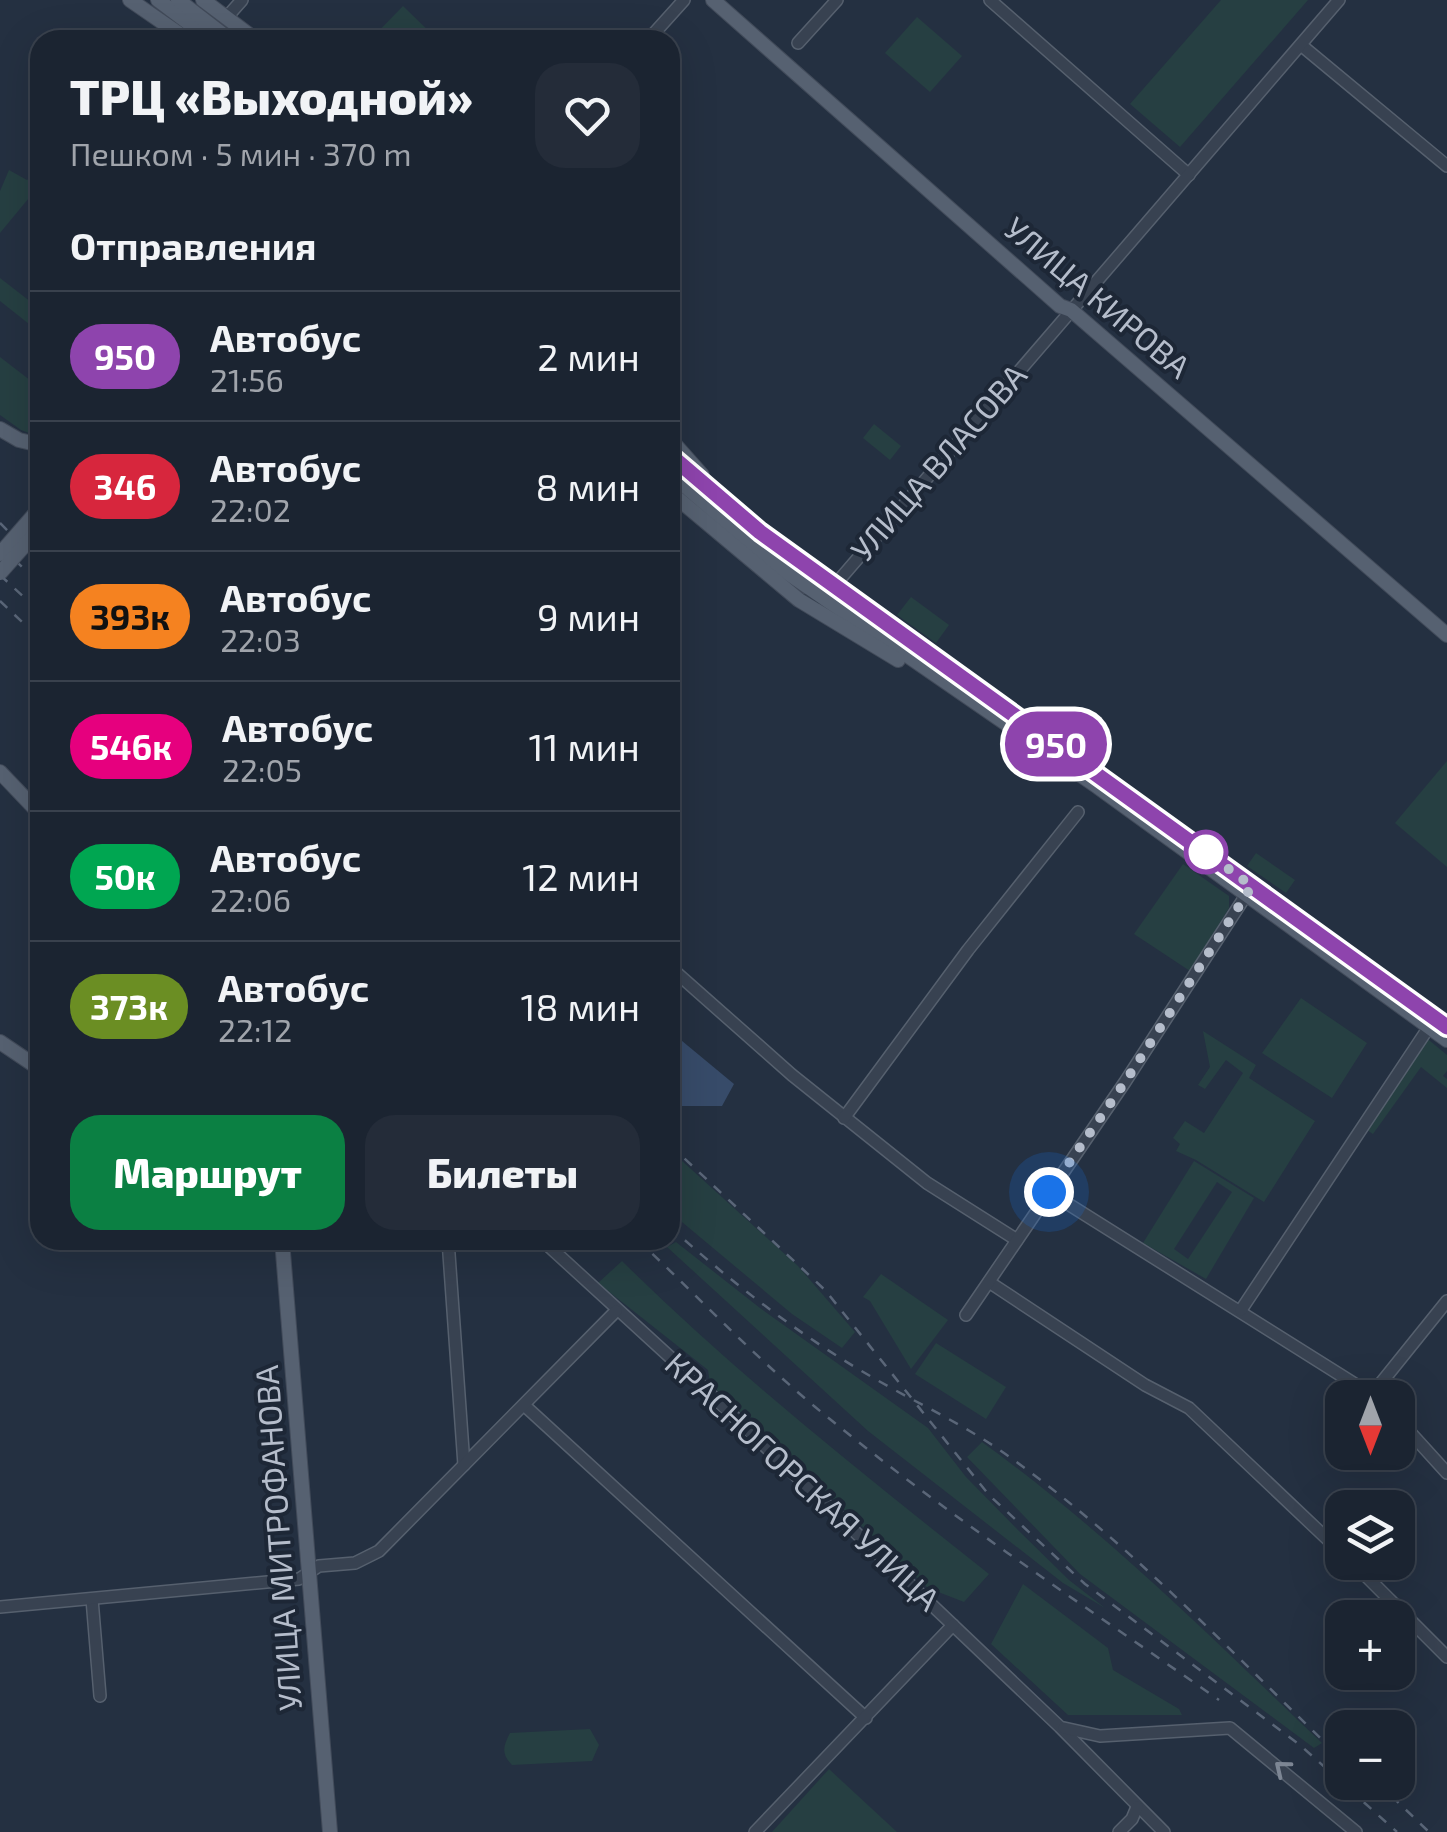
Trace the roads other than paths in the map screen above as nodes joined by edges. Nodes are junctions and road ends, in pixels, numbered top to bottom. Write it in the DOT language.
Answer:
graph roads {
  1 [pos="130,0"];
  2 [pos="158,0"];
  3 [pos="178,0"];
  4 [pos="203,0"];
  5 [pos="242,0"];
  6 [pos="684,0"];
  7 [pos="713,0"];
  8 [pos="838,0"];
  9 [pos="990,0"];
  10 [pos="1338,0"];
  11 [pos="227,17"];
  12 [pos="174,30"];
  13 [pos="198,30"];
  14 [pos="218,30"];
  15 [pos="234,30"];
  16 [pos="243,30"];
  17 [pos="657,30"];
  18 [pos="798,43"];
  19 [pos="1300,45"];
  20 [pos="1447,166"];
  21 [pos="1189,175"];
  22 [pos="1071,310"];
  23 [pos="0,429"];
  24 [pos="30,443"];
  25 [pos="680,450"];
  26 [pos="680,464"];
  27 [pos="680,482"];
  28 [pos="680,500"];
  29 [pos="30,520"];
  30 [pos="743,520"];
  31 [pos="30,539"];
  32 [pos="0,554"];
  33 [pos="0,573"];
  34 [pos="834,586"];
  35 [pos="822,598"];
  36 [pos="799,600"];
  37 [pos="1447,635"];
  38 [pos="970,698"];
  39 [pos="0,772"];
  40 [pos="30,804"];
  41 [pos="1078,812"];
  42 [pos="1249,891"];
  43 [pos="680,976"];
  44 [pos="1429,1027"];
  45 [pos="1447,1027"];
  46 [pos="1447,1040"];
  47 [pos="0,1042"];
  48 [pos="30,1062"];
  49 [pos="844,1118"];
  50 [pos="1049,1192"];
  51 [pos="1017,1240"];
  52 [pos="283,1250"];
  53 [pos="449,1250"];
  54 [pos="552,1250"];
  55 [pos="989,1282"];
  56 [pos="1447,1302"];
  57 [pos="1241,1310"];
  58 [pos="616,1311"];
  59 [pos="966,1315"];
  60 [pos="1351,1380"];
  61 [pos="1387,1380"];
  62 [pos="525,1406"];
  63 [pos="1415,1438"];
  64 [pos="464,1466"];
  65 [pos="1447,1473"];
  66 [pos="1325,1537"];
  67 [pos="308,1576"];
  68 [pos="1370,1580"];
  69 [pos="92,1599"];
  70 [pos="0,1606"];
  71 [pos="954,1625"];
  72 [pos="1447,1657"];
  73 [pos="100,1696"];
  74 [pos="866,1718"];
  75 [pos="1060,1727"];
  76 [pos="1100,1736"];
  77 [pos="1088,1756"];
  78 [pos="1137,1807"];
  79 [pos="330,1832"];
  80 [pos="755,1832"];
  81 [pos="1119,1832"];
  82 [pos="1164,1832"];
  83 [pos="1356,1832"];
  1 -- 12 [label="main road"];
  2 -- 13 [label="main road"];
  3 -- 14 [label="main road"];
  4 -- 11 [label="main road"];
  5 -- 11 [label="street"];
  6 -- 17 [label="street"];
  7 -- 22 [label="main road, УЛИЦА КИРОВА"];
  8 -- 18 [label="street"];
  9 -- 21 [label="street"];
  10 -- 19 [label="street, УЛИЦА ВЛАСОВА"];
  11 -- 15 [label="street"];
  11 -- 16 [label="main road"];
  19 -- 20 [label="street"];
  19 -- 21 [label="street, УЛИЦА ВЛАСОВА"];
  21 -- 22 [label="street, УЛИЦА ВЛАСОВА"];
  22 -- 34 [label="street, УЛИЦА ВЛАСОВА"];
  22 -- 37 [label="main road, УЛИЦА КИРОВА"];
  23 -- 24 [label="main road"];
  25 -- 30 [label="main road"];
  26 -- 30 [label="main road"];
  27 -- 35 [label="main road"];
  28 -- 36 [label="main road"];
  29 -- 32 [label="main road, bridge"];
  30 -- 34 [label="main road"];
  31 -- 33 [label="main road, bridge"];
  34 -- 35 [label="street, УЛИЦА ВЛАСОВА"];
  34 -- 42 [label="main road"];
  35 -- 36 [label="street"];
  35 -- 38 [label="main road"];
  36 -- 38 [label="main road"];
  38 -- 42 [label="main road"];
  39 -- 40 [label="main road"];
  41 -- 49 [label="street"];
  42 -- 44 [label="main road"];
  42 -- 45 [label="main road"];
  42 -- 50 [label="street"];
  43 -- 49 [label="street"];
  44 -- 46 [label="main road"];
  44 -- 57 [label="street"];
  47 -- 48 [label="main road"];
  49 -- 51 [label="street"];
  50 -- 51 [label="street"];
  50 -- 57 [label="street"];
  51 -- 55 [label="street"];
  52 -- 67 [label="main road, УЛИЦА МИТРОФАНОВА"];
  53 -- 64 [label="street"];
  54 -- 58 [label="street, КРАСНОГОРСКАЯ УЛИЦА"];
  55 -- 59 [label="street"];
  55 -- 66 [label="street"];
  56 -- 61 [label="street"];
  57 -- 60 [label="street"];
  58 -- 62 [label="street"];
  58 -- 71 [label="street, КРАСНОГОРСКАЯ УЛИЦА"];
  62 -- 64 [label="street"];
  62 -- 74 [label="street"];
  63 -- 65 [label="street"];
  64 -- 67 [label="street"];
  67 -- 69 [label="street"];
  67 -- 79 [label="main road, УЛИЦА МИТРОФАНОВА"];
  68 -- 72 [label="street"];
  69 -- 70 [label="street"];
  69 -- 73 [label="street"];
  71 -- 74 [label="street"];
  71 -- 75 [label="street, КРАСНОГОРСКАЯ УЛИЦА"];
  74 -- 80 [label="street"];
  75 -- 76 [label="street"];
  75 -- 77 [label="street, КРАСНОГОРСКАЯ УЛИЦА"];
  76 -- 77 [label="street"];
  83 -- 76 [label="street, one-way"];
  77 -- 78 [label="street, КРАСНОГОРСКАЯ УЛИЦА"];
  78 -- 81 [label="street"];
  78 -- 82 [label="street, КРАСНОГОРСКАЯ УЛИЦА"];
}
